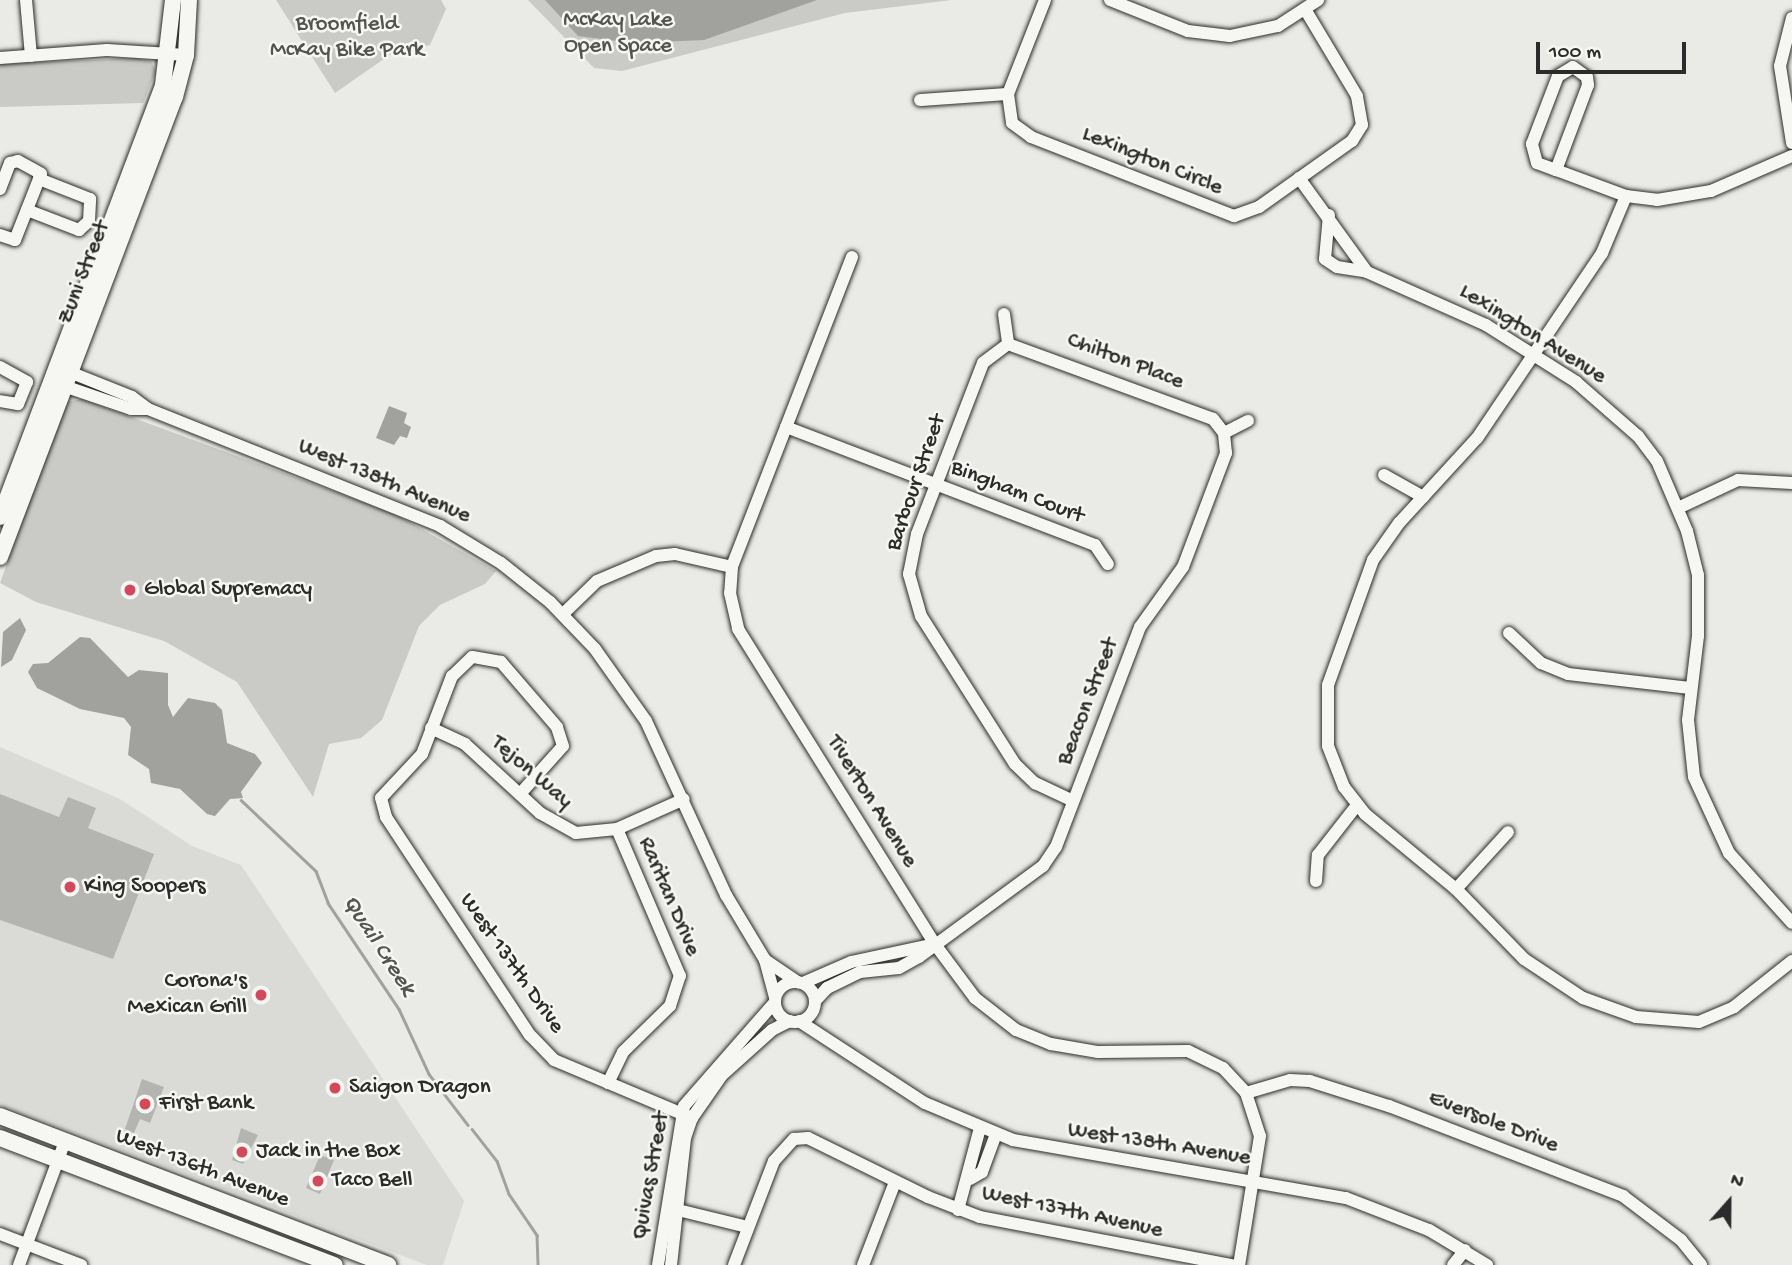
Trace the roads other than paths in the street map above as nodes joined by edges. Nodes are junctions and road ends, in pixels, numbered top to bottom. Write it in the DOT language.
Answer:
graph roads {
  1 [pos="26,0"];
  2 [pos="173,0"];
  3 [pos="189,0"];
  4 [pos="1045,0"];
  5 [pos="1110,0"];
  6 [pos="1318,0"];
  7 [pos="1306,9"];
  8 [pos="1792,18"];
  9 [pos="178,54"];
  10 [pos="32,56"];
  11 [pos="0,58"];
  12 [pos="1008,94"];
  13 [pos="920,100"];
  14 [pos="1792,143"];
  15 [pos="1792,156"];
  16 [pos="1556,170"];
  17 [pos="1299,178"];
  18 [pos="39,179"];
  19 [pos="0,189"];
  20 [pos="1626,196"];
  21 [pos="27,210"];
  22 [pos="1329,215"];
  23 [pos="0,235"];
  24 [pos="852,257"];
  25 [pos="1367,272"];
  26 [pos="1004,314"];
  27 [pos="1008,344"];
  28 [pos="1531,354"];
  29 [pos="0,367"];
  30 [pos="62,377"];
  31 [pos="0,401"];
  32 [pos="1248,421"];
  33 [pos="786,427"];
  34 [pos="1224,433"];
  35 [pos="1384,474"];
  36 [pos="1792,483"];
  37 [pos="937,485"];
  38 [pos="1423,497"];
  39 [pos="1678,508"];
  40 [pos="0,517"];
  41 [pos="0,557"];
  42 [pos="1108,564"];
  43 [pos="732,567"];
  44 [pos="563,614"];
  45 [pos="1509,633"];
  46 [pos="1690,688"];
  47 [pos="431,728"];
  48 [pos="520,794"];
  49 [pos="684,799"];
  50 [pos="1073,801"];
  51 [pos="1357,805"];
  52 [pos="617,829"];
  53 [pos="1508,832"];
  54 [pos="1316,881"];
  55 [pos="1456,889"];
  56 [pos="1792,923"];
  57 [pos="934,943"];
  58 [pos="765,960"];
  59 [pos="1792,961"];
  60 [pos="801,982"];
  61 [pos="775,999"];
  62 [pos="815,1004"];
  63 [pos="794,1021"];
  64 [pos="835,1040"];
  65 [pos="608,1083"];
  66 [pos="1246,1093"];
  67 [pos="687,1115"];
  68 [pos="0,1116"];
  69 [pos="980,1128"];
  70 [pos="996,1134"];
  71 [pos="0,1138"];
  72 [pos="65,1141"];
  73 [pos="58,1160"];
  74 [pos="970,1179"];
  75 [pos="895,1182"];
  76 [pos="1253,1182"];
  77 [pos="678,1210"];
  78 [pos="958,1210"];
  79 [pos="748,1227"];
  80 [pos="0,1234"];
  81 [pos="27,1244"];
  82 [pos="1465,1250"];
  83 [pos="1158,1259"];
  84 [pos="19,1265"];
  85 [pos="81,1265"];
  86 [pos="335,1265"];
  87 [pos="388,1265"];
  88 [pos="658,1265"];
  89 [pos="671,1265"];
  90 [pos="734,1265"];
  91 [pos="863,1265"];
  92 [pos="1232,1265"];
  93 [pos="1239,1265"];
  94 [pos="1453,1265"];
  95 [pos="1487,1265"];
  96 [pos="1701,1265"];
  1 -- 10 [label="street"];
  2 -- 9 [label="main road, Zuni Street"];
  3 -- 9 [label="main road, Zuni Street"];
  4 -- 12 [label="street"];
  5 -- 7 [label="street"];
  6 -- 7 [label="street"];
  7 -- 17 [label="street, Lexington Circle"];
  8 -- 14 [label="street"];
  9 -- 10 [label="street"];
  9 -- 30 [label="main road, Zuni Street"];
  10 -- 11 [label="street"];
  12 -- 13 [label="street"];
  12 -- 17 [label="street, Lexington Circle"];
  15 -- 20 [label="street"];
  16 -- 16 [label="street"];
  16 -- 20 [label="street"];
  17 -- 22 [label="street"];
  18 -- 19 [label="street"];
  18 -- 21 [label="street"];
  18 -- 21 [label="street"];
  20 -- 28 [label="street"];
  21 -- 23 [label="street"];
  22 -- 25 [label="street"];
  22 -- 25 [label="street, Lexington Avenue"];
  24 -- 33 [label="street, Tiverton Avenue"];
  25 -- 28 [label="street, Lexington Avenue"];
  26 -- 27 [label="street"];
  27 -- 34 [label="street, Chilton Place"];
  27 -- 37 [label="street, Barbour Street"];
  28 -- 38 [label="street"];
  28 -- 39 [label="street, Lexington Avenue"];
  29 -- 31 [label="street"];
  30 -- 40 [label="main road, Zuni Street"];
  30 -- 41 [label="main road, Zuni Street"];
  30 -- 44 [label="street, West 138th Avenue"];
  32 -- 34 [label="street"];
  33 -- 37 [label="street, Bingham Court"];
  33 -- 43 [label="street, Tiverton Avenue"];
  34 -- 50 [label="street, Beacon Street"];
  35 -- 38 [label="street"];
  36 -- 39 [label="street"];
  37 -- 42 [label="street, Bingham Court"];
  37 -- 50 [label="street, Barbour Street"];
  38 -- 51 [label="street"];
  39 -- 46 [label="street, Lexington Avenue"];
  43 -- 44 [label="street"];
  43 -- 57 [label="street, Tiverton Avenue"];
  44 -- 49 [label="street, West 138th Avenue"];
  45 -- 46 [label="street"];
  46 -- 56 [label="street, Lexington Avenue"];
  47 -- 48 [label="street, Tejon Way"];
  47 -- 48 [label="street"];
  47 -- 65 [label="street, West 137th Drive"];
  48 -- 52 [label="street, Tejon Way"];
  49 -- 52 [label="street, Tejon Way"];
  49 -- 58 [label="street, West 138th Avenue"];
  50 -- 57 [label="street, Beacon Street"];
  51 -- 54 [label="street"];
  51 -- 55 [label="street"];
  52 -- 65 [label="street, Raritan Drive"];
  53 -- 55 [label="street"];
  55 -- 59 [label="street"];
  57 -- 60 [label="street, Beacon Street"];
  57 -- 62 [label="street, Beacon Street"];
  57 -- 66 [label="street, Tiverton Avenue"];
  58 -- 60 [label="street, West 138th Avenue"];
  58 -- 61 [label="street, West 138th Avenue"];
  60 -- 61 [label="street, Quivas Street"];
  60 -- 62 [label="street, West 138th Avenue"];
  61 -- 63 [label="street"];
  61 -- 67 [label="street, Quivas Street"];
  62 -- 63 [label="street, Quivas Street"];
  62 -- 64 [label="street, West 138th Avenue"];
  63 -- 64 [label="street, West 138th Avenue"];
  63 -- 67 [label="street, Quivas Street"];
  64 -- 69 [label="street, West 138th Avenue"];
  65 -- 67 [label="street, West 137th Drive"];
  66 -- 76 [label="street, Tiverton Avenue"];
  66 -- 96 [label="street, Eversole Drive"];
  67 -- 77 [label="street, Quivas Street"];
  67 -- 88 [label="street, Quivas Street"];
  68 -- 72 [label="main road, West 136th Avenue"];
  69 -- 70 [label="street, West 138th Avenue"];
  69 -- 74 [label="street"];
  70 -- 74 [label="street"];
  70 -- 76 [label="street, West 138th Avenue"];
  71 -- 73 [label="main road, West 136th Avenue"];
  72 -- 73 [label="street"];
  72 -- 87 [label="main road, West 136th Avenue"];
  73 -- 81 [label="street"];
  73 -- 86 [label="main road, West 136th Avenue"];
  74 -- 78 [label="street"];
  75 -- 78 [label="street, West 137th Avenue"];
  75 -- 79 [label="street, West 137th Avenue"];
  75 -- 91 [label="street"];
  76 -- 82 [label="street, West 138th Avenue"];
  76 -- 93 [label="street, Tiverton Avenue"];
  77 -- 79 [label="street"];
  77 -- 89 [label="street, Quivas Street"];
  78 -- 83 [label="street, West 137th Avenue"];
  79 -- 90 [label="street"];
  80 -- 81 [label="street"];
  81 -- 84 [label="street"];
  81 -- 85 [label="street"];
  82 -- 94 [label="street"];
  82 -- 95 [label="street, West 138th Avenue"];
  83 -- 92 [label="street, West 137th Avenue"];
}
